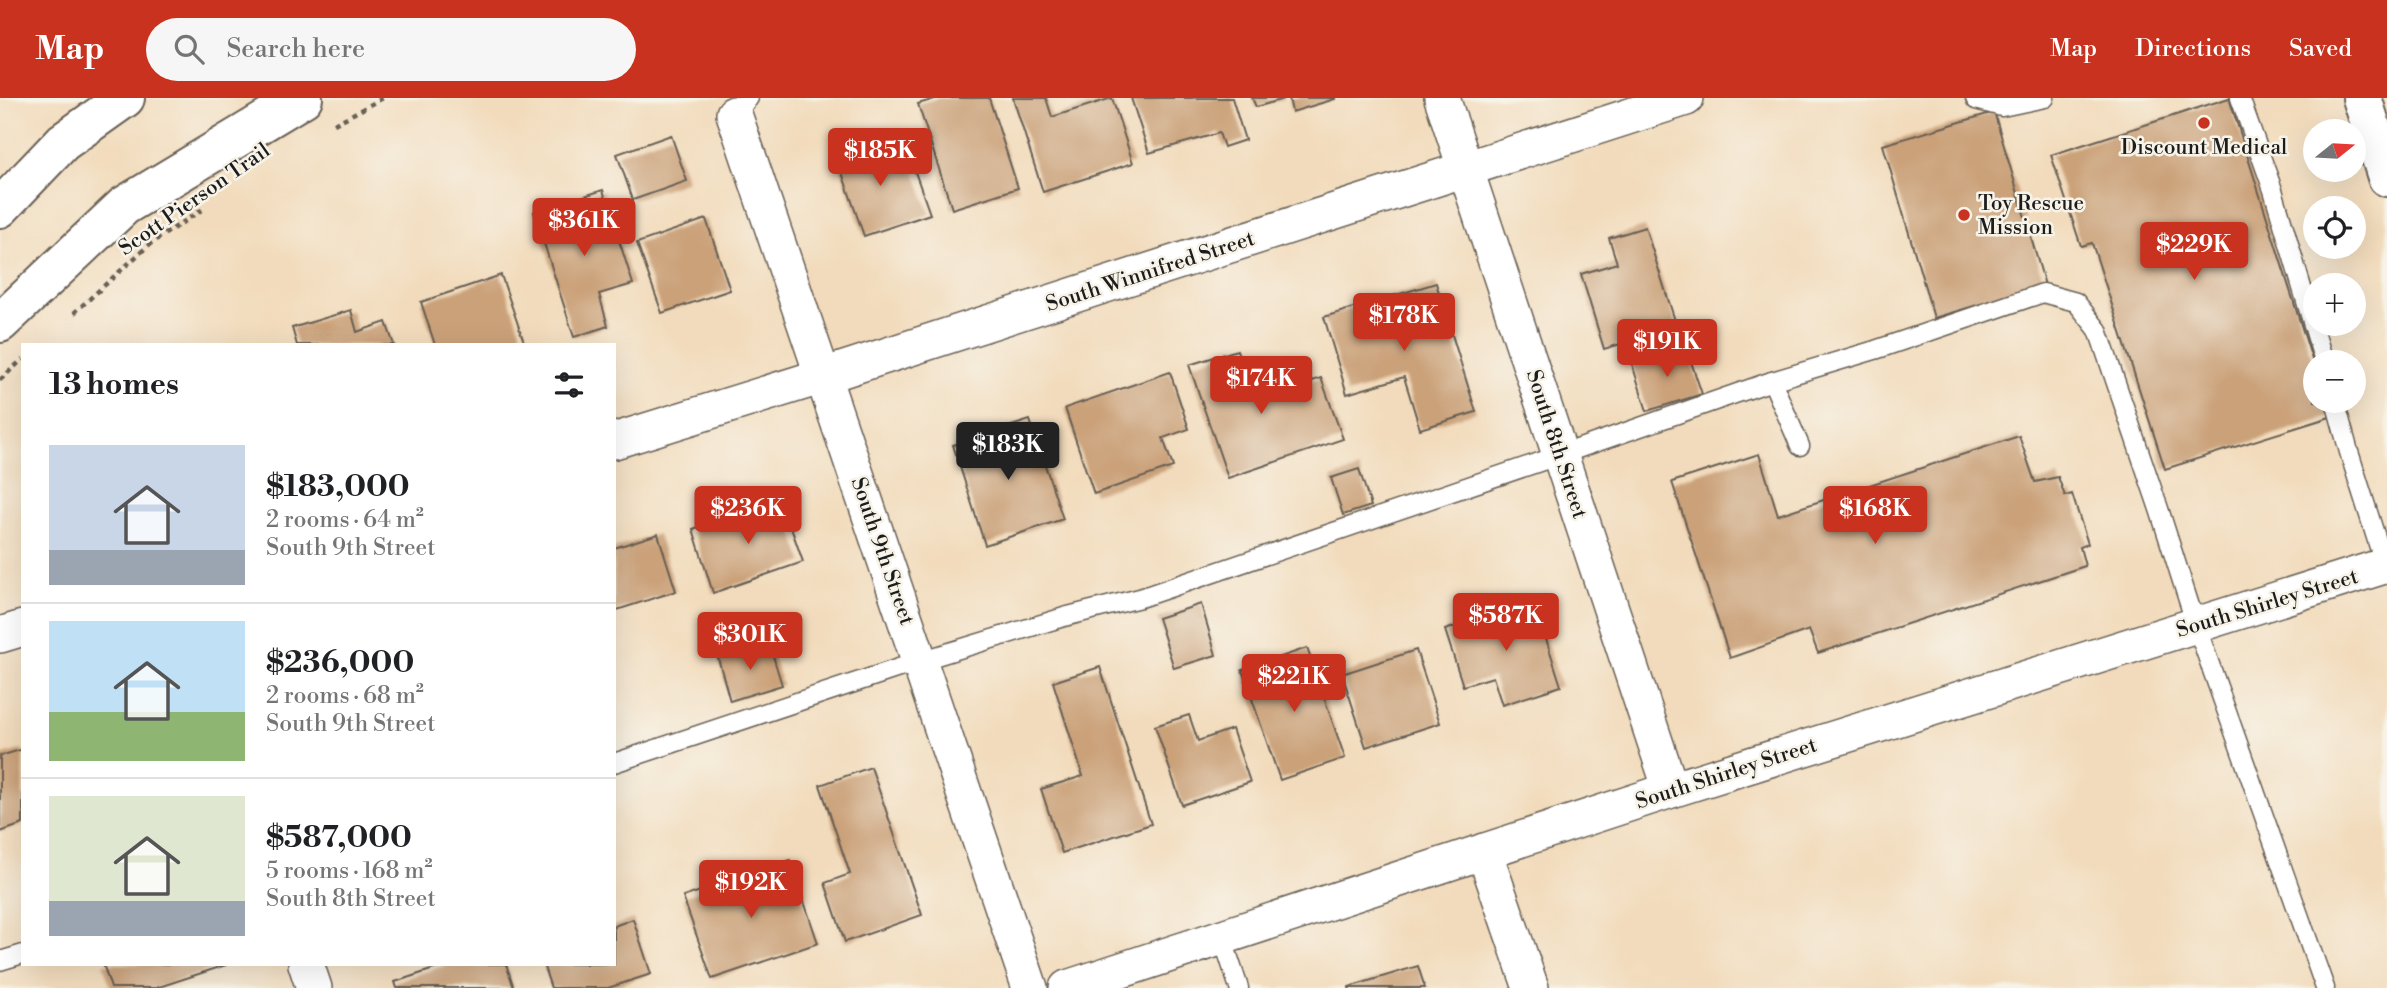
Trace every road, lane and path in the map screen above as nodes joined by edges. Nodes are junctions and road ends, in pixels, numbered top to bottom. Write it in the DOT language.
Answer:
graph roads {
  1 [pos="125,98"];
  2 [pos="303,98"];
  3 [pos="383,98"];
  4 [pos="1442,98"];
  5 [pos="1686,98"];
  6 [pos="1975,98"];
  7 [pos="2045,98"];
  8 [pos="2240,98"];
  9 [pos="2362,98"];
  10 [pos="742,106"];
  11 [pos="322,131"];
  12 [pos="1466,170"];
  13 [pos="2387,177"];
  14 [pos="207,206"];
  15 [pos="0,208"];
  16 [pos="69,317"];
  17 [pos="0,323"];
  18 [pos="2320,350"];
  19 [pos="21,361"];
  20 [pos="823,376"];
  21 [pos="0,380"];
  22 [pos="1772,381"];
  23 [pos="2339,413"];
  24 [pos="616,440"];
  25 [pos="1800,446"];
  26 [pos="1560,456"];
  27 [pos="2386,565"];
  28 [pos="2196,625"];
  29 [pos="21,629"];
  30 [pos="0,635"];
  31 [pos="920,662"];
  32 [pos="616,762"];
  33 [pos="1671,790"];
  34 [pos="1484,851"];
  35 [pos="1222,937"];
  36 [pos="21,955"];
  37 [pos="0,961"];
  38 [pos="307,966"];
  39 [pos="314,988"];
  40 [pos="1030,988"];
  41 [pos="1067,988"];
  42 [pos="1239,988"];
  43 [pos="1531,988"];
  44 [pos="2325,988"];
  1 -- 15 [label="main road"];
  2 -- 17 [label="main road"];
  3 -- 11 [label="path"];
  4 -- 12 [label="street, South 8th Street"];
  5 -- 12 [label="street, South Winnifred Street"];
  6 -- 7 [label="lane"];
  8 -- 18 [label="lane"];
  9 -- 13 [label="main road"];
  10 -- 20 [label="street, South 9th Street"];
  12 -- 20 [label="street, South Winnifred Street"];
  12 -- 26 [label="street, South 8th Street"];
  14 -- 16 [label="path, Scott Pierson Trail"];
  19 -- 21 [label="path"];
  20 -- 24 [label="street, South Winnifred Street"];
  20 -- 31 [label="street, South 9th Street"];
  22 -- 25 [label="lane"];
  22 -- 26 [label="lane"];
  22 -- 28 [label="lane"];
  23 -- 27 [label="lane"];
  26 -- 31 [label="lane"];
  26 -- 33 [label="street, South 8th Street"];
  27 -- 28 [label="street, South Shirley Street"];
  28 -- 33 [label="street, South Shirley Street"];
  28 -- 44 [label="lane"];
  29 -- 30 [label="street"];
  31 -- 32 [label="lane"];
  31 -- 40 [label="street, South 9th Street"];
  33 -- 34 [label="street, South Shirley Street"];
  34 -- 35 [label="street, South Shirley Street"];
  34 -- 43 [label="street"];
  35 -- 41 [label="street, South Shirley Street"];
  35 -- 42 [label="lane"];
  36 -- 37 [label="lane"];
  38 -- 39 [label="street"];
}
